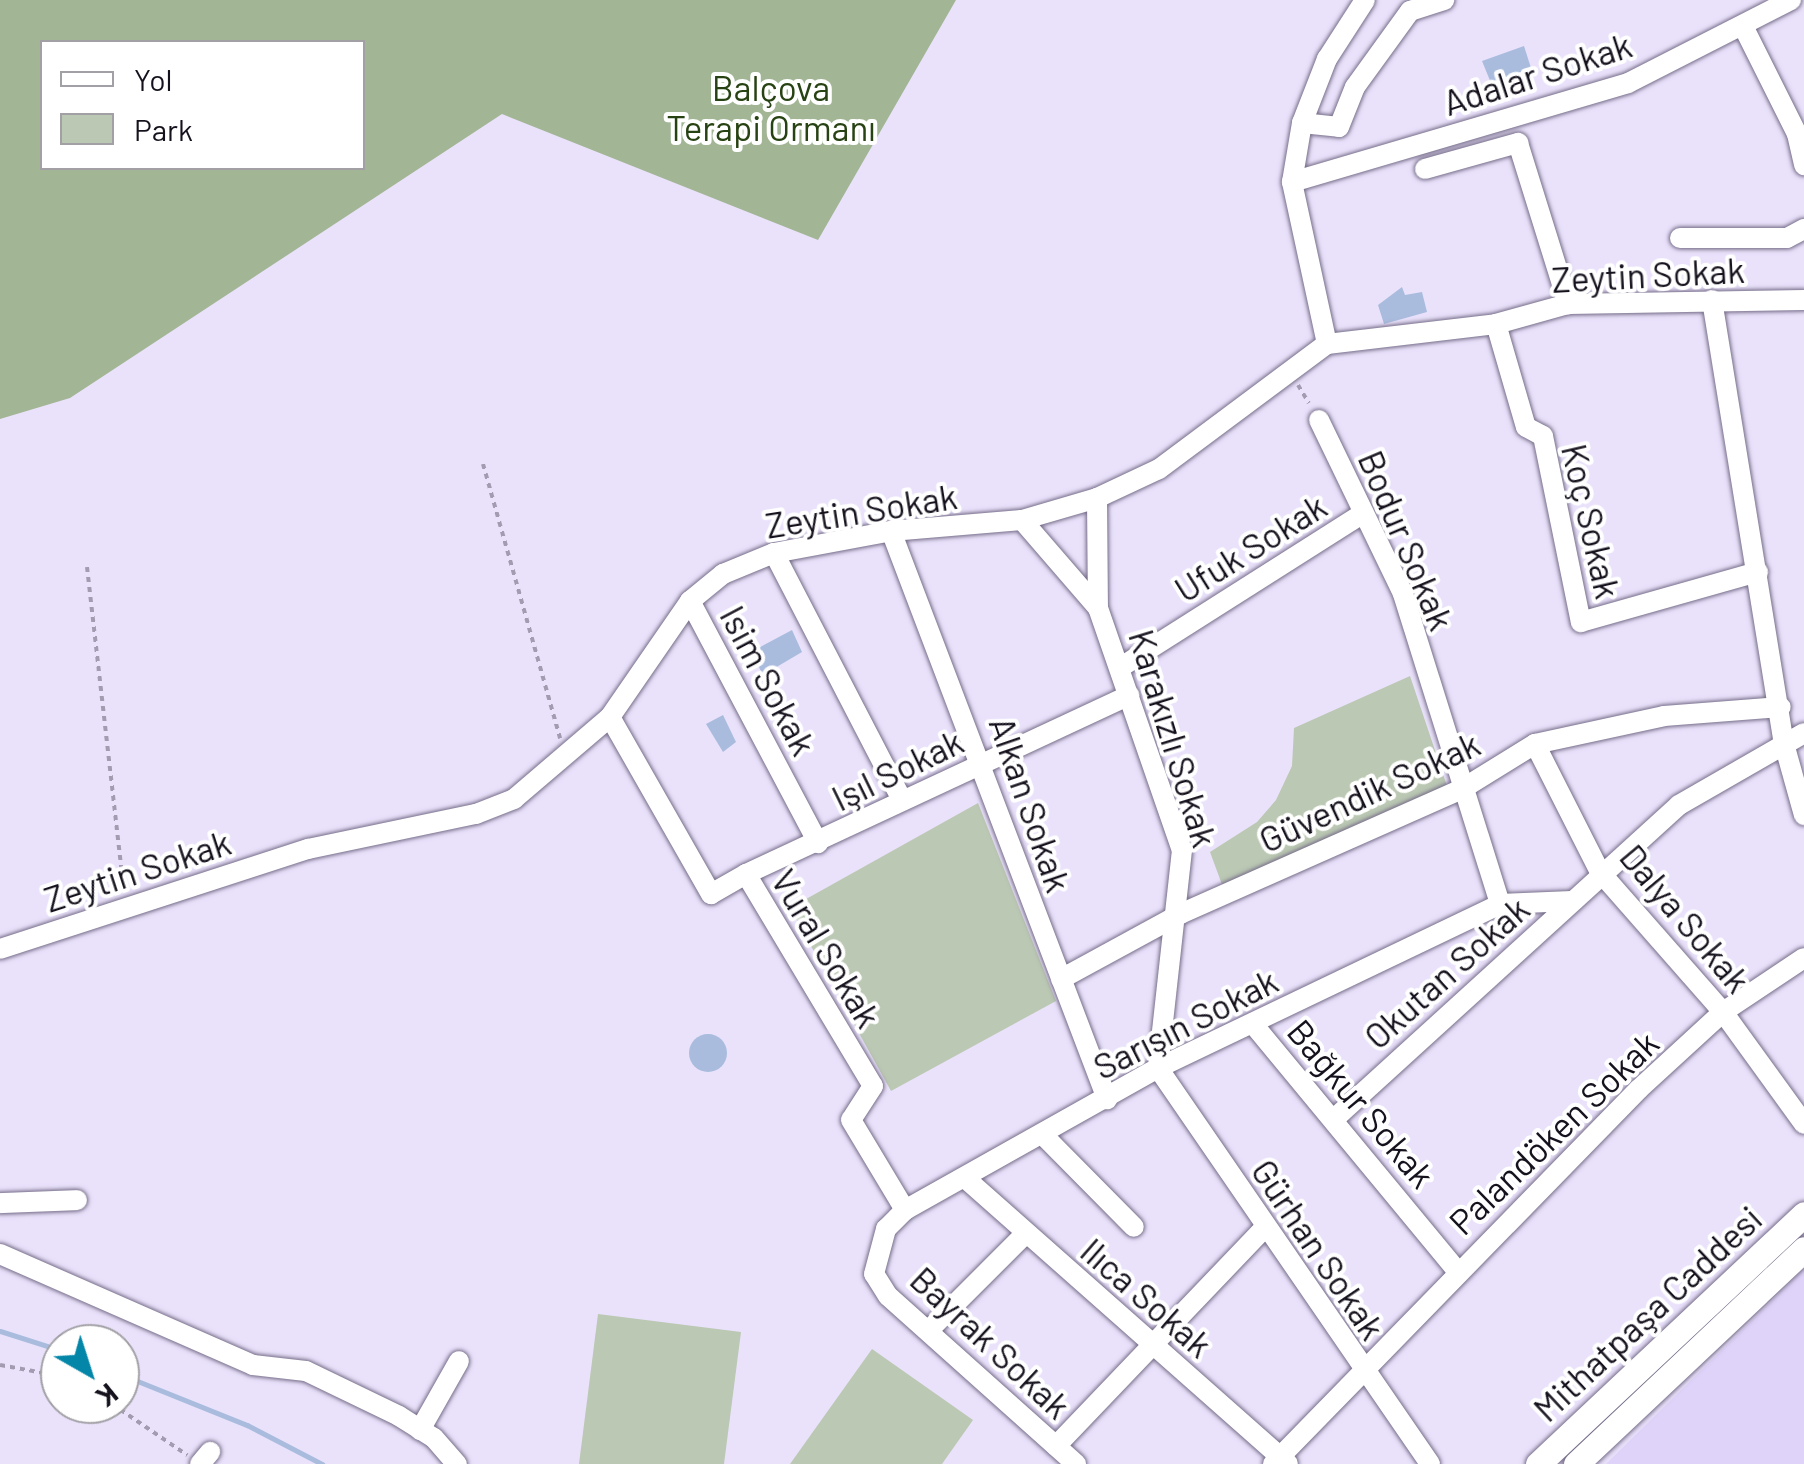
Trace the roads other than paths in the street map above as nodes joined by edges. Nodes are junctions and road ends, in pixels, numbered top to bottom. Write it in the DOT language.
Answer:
graph roads {
  1 [pos="1365,0"];
  2 [pos="1444,0"];
  3 [pos="1791,0"];
  4 [pos="1744,28"];
  5 [pos="1302,123"];
  6 [pos="1804,165"];
  7 [pos="1425,168"];
  8 [pos="1292,182"];
  9 [pos="1804,229"];
  10 [pos="1680,238"];
  11 [pos="1712,300"];
  12 [pos="1804,300"];
  13 [pos="1568,304"];
  14 [pos="1496,324"];
  15 [pos="1327,344"];
  16 [pos="1319,420"];
  17 [pos="1097,498"];
  18 [pos="1362,514"];
  19 [pos="1022,520"];
  20 [pos="892,531"];
  21 [pos="774,553"];
  22 [pos="1758,572"];
  23 [pos="690,601"];
  24 [pos="1098,608"];
  25 [pos="1121,666"];
  26 [pos="1130,696"];
  27 [pos="1781,707"];
  28 [pos="610,717"];
  29 [pos="1804,733"];
  30 [pos="1783,740"];
  31 [pos="1535,744"];
  32 [pos="977,766"];
  33 [pos="1462,789"];
  34 [pos="902,800"];
  35 [pos="1804,815"];
  36 [pos="818,843"];
  37 [pos="1600,872"];
  38 [pos="746,874"];
  39 [pos="1572,901"];
  40 [pos="1500,904"];
  41 [pos="1180,914"];
  42 [pos="0,949"];
  43 [pos="1804,958"];
  44 [pos="1061,979"];
  45 [pos="1722,1012"];
  46 [pos="1253,1024"];
  47 [pos="1158,1068"];
  48 [pos="1107,1099"];
  49 [pos="1334,1118"];
  50 [pos="1804,1124"];
  51 [pos="1043,1135"];
  52 [pos="965,1178"];
  53 [pos="77,1200"];
  54 [pos="0,1202"];
  55 [pos="905,1210"];
  56 [pos="1804,1214"];
  57 [pos="1134,1227"];
  58 [pos="1264,1228"];
  59 [pos="1026,1234"];
  60 [pos="1804,1249"];
  61 [pos="0,1254"];
  62 [pos="1458,1271"];
  63 [pos="929,1330"];
  64 [pos="1154,1346"];
  65 [pos="460,1361"];
  66 [pos="1362,1369"];
  67 [pos="420,1430"];
  68 [pos="1056,1446"];
  69 [pos="1280,1462"];
  70 [pos="457,1464"];
  71 [pos="1076,1464"];
  72 [pos="1430,1464"];
  73 [pos="1538,1464"];
  74 [pos="1576,1464"];
  1 -- 5 [label="street"];
  2 -- 5 [label="street"];
  3 -- 4 [label="street, Adalar Sokak"];
  4 -- 6 [label="street"];
  4 -- 8 [label="street, Adalar Sokak"];
  5 -- 8 [label="street"];
  7 -- 13 [label="street"];
  8 -- 15 [label="street"];
  9 -- 10 [label="street"];
  11 -- 12 [label="street, Zeytin Sokak"];
  11 -- 13 [label="street, Zeytin Sokak"];
  11 -- 22 [label="street"];
  13 -- 14 [label="street, Zeytin Sokak"];
  14 -- 15 [label="street, Zeytin Sokak"];
  14 -- 22 [label="street, Koç Sokak"];
  15 -- 17 [label="street, Zeytin Sokak"];
  16 -- 18 [label="street, Bodur Sokak"];
  17 -- 19 [label="street, Zeytin Sokak"];
  17 -- 24 [label="street, Karakızlı Sokak"];
  18 -- 25 [label="street, Ufuk Sokak"];
  18 -- 33 [label="street, Bodur Sokak"];
  19 -- 20 [label="street, Zeytin Sokak"];
  19 -- 24 [label="street, Karakızlı Sokak"];
  20 -- 21 [label="street, Zeytin Sokak"];
  20 -- 32 [label="street, Alkan Sokak"];
  21 -- 23 [label="street, Zeytin Sokak"];
  21 -- 34 [label="street"];
  22 -- 27 [label="street"];
  23 -- 28 [label="street, Zeytin Sokak"];
  23 -- 36 [label="street, Isim Sokak"];
  24 -- 25 [label="street, Karakızlı Sokak"];
  25 -- 26 [label="street, Karakızlı Sokak"];
  26 -- 32 [label="street, Işıl Sokak"];
  26 -- 41 [label="street, Karakızlı Sokak"];
  27 -- 30 [label="street"];
  27 -- 31 [label="street, Güvendik Sokak"];
  28 -- 38 [label="street, Vural Sokak"];
  28 -- 42 [label="street, Zeytin Sokak"];
  29 -- 30 [label="street, Okutan Sokak"];
  30 -- 35 [label="street"];
  30 -- 37 [label="street, Okutan Sokak"];
  31 -- 33 [label="street, Güvendik Sokak"];
  31 -- 37 [label="street, Dalya Sokak"];
  32 -- 34 [label="street, Işıl Sokak"];
  32 -- 44 [label="street, Alkan Sokak"];
  33 -- 40 [label="street, Bodur Sokak"];
  33 -- 41 [label="street, Güvendik Sokak"];
  34 -- 36 [label="street, Işıl Sokak"];
  36 -- 38 [label="street, Işıl Sokak"];
  37 -- 39 [label="street, Okutan Sokak"];
  37 -- 45 [label="street, Dalya Sokak"];
  38 -- 55 [label="street, Vural Sokak"];
  39 -- 40 [label="street"];
  39 -- 49 [label="street, Okutan Sokak"];
  40 -- 46 [label="street, Sarışın Sokak"];
  41 -- 44 [label="street, Güvendik Sokak"];
  41 -- 47 [label="street, Karakızlı Sokak"];
  43 -- 45 [label="street, Palandöken Sokak"];
  44 -- 48 [label="street, Alkan Sokak"];
  45 -- 50 [label="street, Dalya Sokak"];
  45 -- 62 [label="street, Palandöken Sokak"];
  46 -- 47 [label="street, Sarışın Sokak"];
  46 -- 49 [label="street, Bağkur Sokak"];
  47 -- 48 [label="street, Sarışın Sokak"];
  47 -- 58 [label="street, Gürhan Sokak"];
  48 -- 51 [label="street, Sarışın Sokak"];
  49 -- 62 [label="street, Bağkur Sokak"];
  51 -- 52 [label="street, Sarışın Sokak"];
  51 -- 57 [label="street"];
  52 -- 55 [label="street, Sarışın Sokak"];
  52 -- 59 [label="street, Ilıca Sokak"];
  53 -- 54 [label="street"];
  55 -- 63 [label="street, Bayrak Sokak"];
  56 -- 73 [label="main road, Mithatpaşa Caddesi"];
  58 -- 64 [label="street"];
  58 -- 66 [label="street, Gürhan Sokak"];
  59 -- 63 [label="street"];
  59 -- 64 [label="street, Ilıca Sokak"];
  60 -- 74 [label="main road, Mithatpaşa Caddesi"];
  61 -- 67 [label="street"];
  62 -- 66 [label="street, Palandöken Sokak"];
  63 -- 68 [label="street, Bayrak Sokak"];
  64 -- 68 [label="street"];
  64 -- 69 [label="street, Ilıca Sokak"];
  65 -- 67 [label="street"];
  66 -- 69 [label="street, Palandöken Sokak"];
  66 -- 72 [label="street, Gürhan Sokak"];
  67 -- 70 [label="street"];
  68 -- 71 [label="street, Bayrak Sokak"];
}
